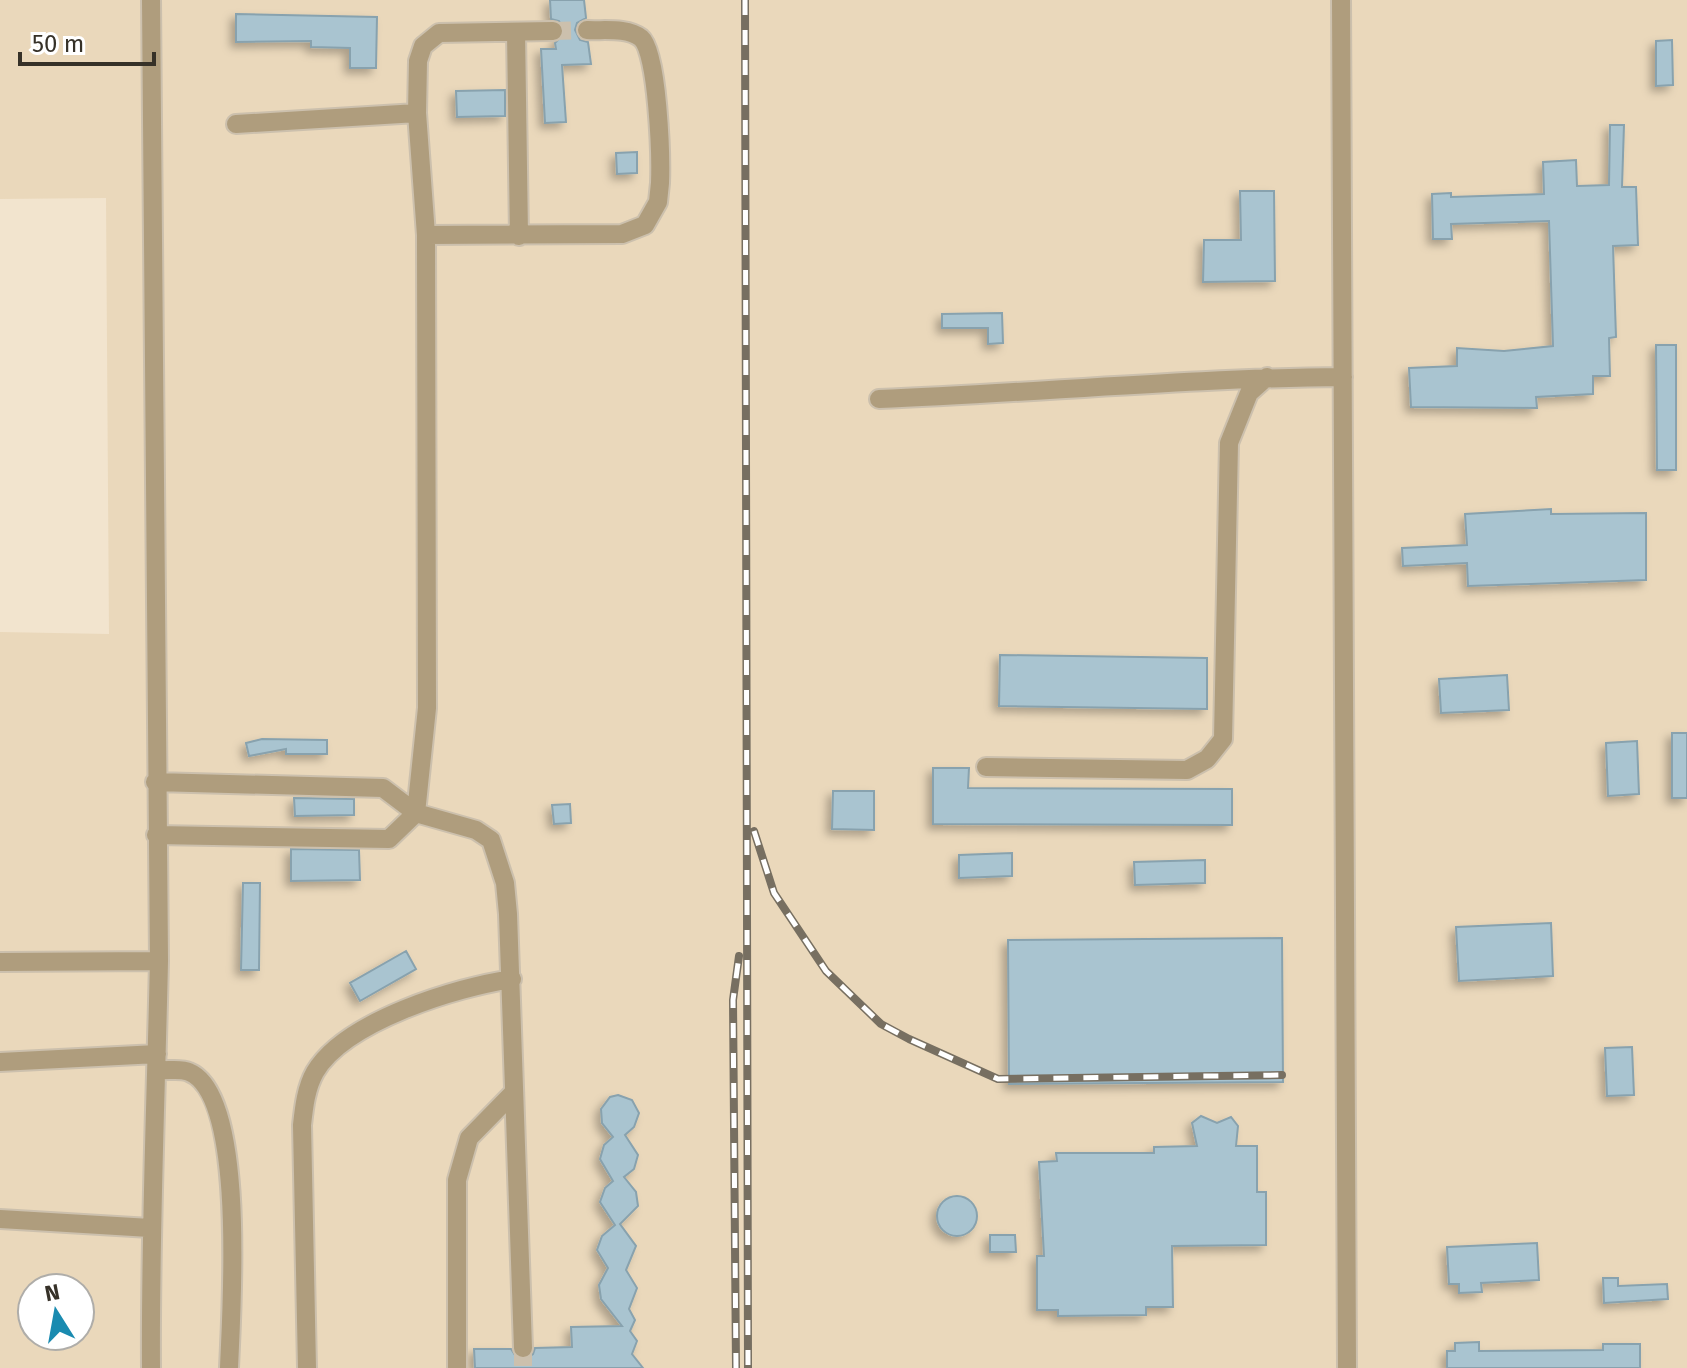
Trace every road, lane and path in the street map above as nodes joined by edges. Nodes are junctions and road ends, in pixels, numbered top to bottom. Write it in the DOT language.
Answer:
graph roads {
  1 [pos="151,0"];
  2 [pos="1341,0"];
  3 [pos="587,30"];
  4 [pos="553,31"];
  5 [pos="516,32"];
  6 [pos="417,113"];
  7 [pos="236,124"];
  8 [pos="426,235"];
  9 [pos="519,236"];
  10 [pos="1267,377"];
  11 [pos="1343,377"];
  12 [pos="879,399"];
  13 [pos="986,767"];
  14 [pos="155,782"];
  15 [pos="416,813"];
  16 [pos="156,835"];
  17 [pos="159,961"];
  18 [pos="0,962"];
  19 [pos="512,979"];
  20 [pos="0,1062"];
  21 [pos="158,1062"];
  22 [pos="514,1092"];
  23 [pos="0,1219"];
  24 [pos="150,1228"];
  25 [pos="523,1348"];
  26 [pos="151,1368"];
  27 [pos="229,1368"];
  28 [pos="307,1368"];
  29 [pos="457,1368"];
  30 [pos="1347,1368"];
  1 -- 14 [label="street"];
  2 -- 11 [label="street"];
  3 -- 9 [label="street"];
  4 -- 5 [label="street"];
  5 -- 6 [label="street"];
  5 -- 9 [label="street"];
  6 -- 7 [label="street"];
  6 -- 8 [label="street"];
  8 -- 9 [label="street"];
  8 -- 15 [label="street"];
  10 -- 11 [label="street"];
  10 -- 12 [label="street"];
  10 -- 13 [label="street"];
  11 -- 30 [label="street"];
  14 -- 15 [label="street"];
  14 -- 16 [label="street"];
  15 -- 16 [label="street"];
  15 -- 19 [label="street"];
  16 -- 17 [label="street"];
  17 -- 18 [label="street"];
  17 -- 21 [label="street"];
  19 -- 22 [label="street"];
  19 -- 28 [label="street"];
  20 -- 21 [label="street"];
  21 -- 24 [label="street"];
  21 -- 27 [label="street"];
  22 -- 25 [label="street"];
  22 -- 29 [label="street"];
  23 -- 24 [label="street"];
  24 -- 26 [label="street"];
}
